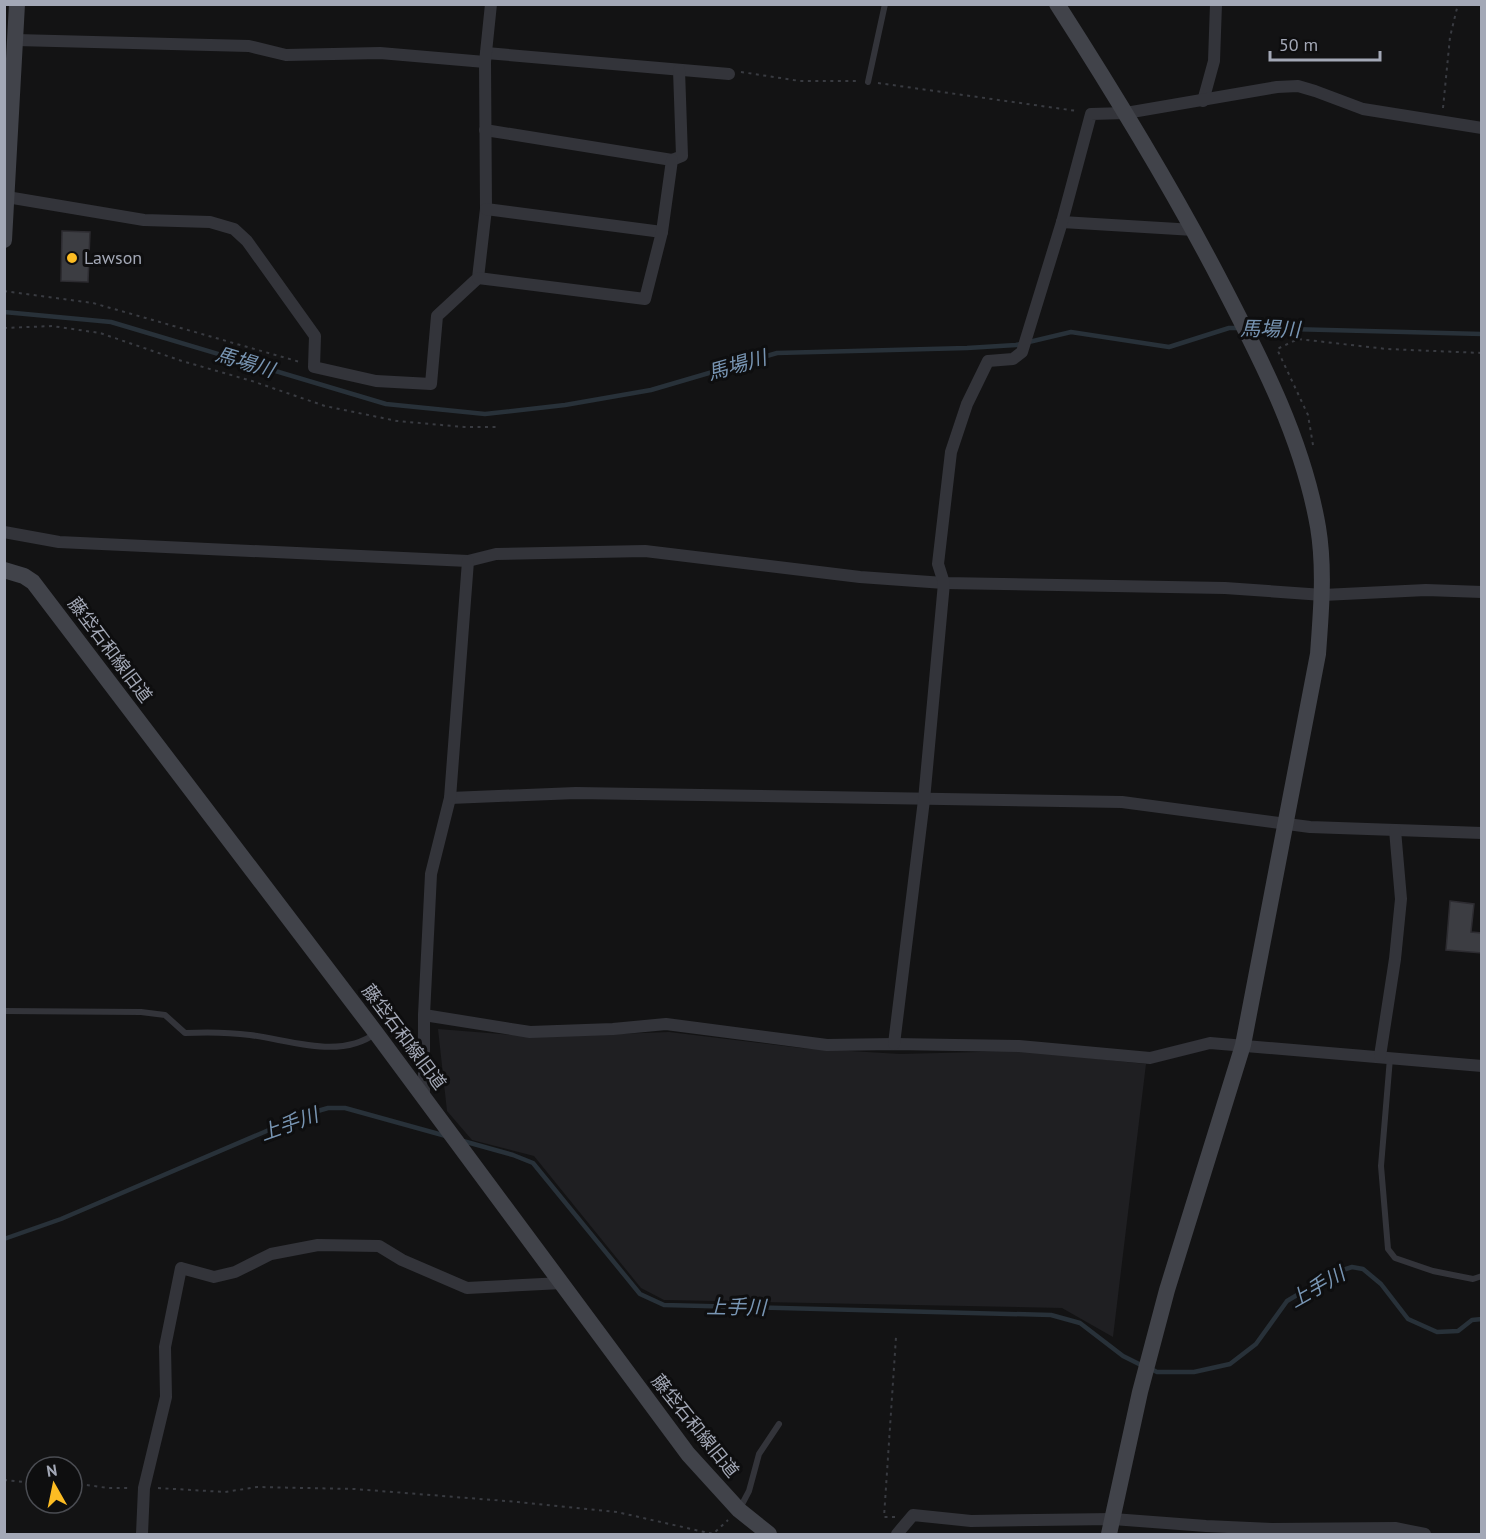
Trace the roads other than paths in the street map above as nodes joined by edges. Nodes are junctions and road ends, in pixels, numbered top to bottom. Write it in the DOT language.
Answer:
graph roads {
  1 [pos="17,4"];
  2 [pos="491,4"];
  3 [pos="885,4"];
  4 [pos="1057,4"];
  5 [pos="1216,4"];
  6 [pos="16,40"];
  7 [pos="486,58"];
  8 [pos="679,70"];
  9 [pos="729,74"];
  10 [pos="868,82"];
  11 [pos="1203,101"];
  12 [pos="1126,113"];
  13 [pos="1482,128"];
  14 [pos="484,130"];
  15 [pos="672,160"];
  16 [pos="7,197"];
  17 [pos="486,209"];
  18 [pos="1062,222"];
  19 [pos="1194,230"];
  20 [pos="662,232"];
  21 [pos="4,240"];
  22 [pos="478,278"];
  23 [pos="4,532"];
  24 [pos="468,561"];
  25 [pos="4,570"];
  26 [pos="944,583"];
  27 [pos="1482,592"];
  28 [pos="1323,596"];
  29 [pos="450,798"];
  30 [pos="924,800"];
  31 [pos="1286,823"];
  32 [pos="1395,831"];
  33 [pos="1482,833"];
  34 [pos="4,1011"];
  35 [pos="424,1015"];
  36 [pos="376,1033"];
  37 [pos="894,1044"];
  38 [pos="1243,1045"];
  39 [pos="1385,1057"];
  40 [pos="1482,1066"];
  41 [pos="424,1096"];
  42 [pos="1482,1276"];
  43 [pos="562,1282"];
  44 [pos="779,1424"];
  45 [pos="739,1510"];
  46 [pos="1111,1527"];
  47 [pos="1347,1531"];
  48 [pos="141,1534"];
  49 [pos="769,1534"];
  50 [pos="897,1534"];
  51 [pos="1425,1534"];
  1 -- 6 [label="street"];
  2 -- 7 [label="street"];
  3 -- 10 [label="lane"];
  4 -- 12 [label="street"];
  5 -- 11 [label="street"];
  6 -- 7 [label="street"];
  6 -- 16 [label="street"];
  7 -- 8 [label="street"];
  7 -- 14 [label="street"];
  8 -- 9 [label="street"];
  8 -- 15 [label="street"];
  11 -- 12 [label="street"];
  11 -- 13 [label="street"];
  12 -- 18 [label="street"];
  12 -- 19 [label="street"];
  14 -- 15 [label="street"];
  14 -- 17 [label="street"];
  15 -- 20 [label="street"];
  16 -- 21 [label="street"];
  16 -- 22 [label="street"];
  17 -- 20 [label="street"];
  17 -- 22 [label="street"];
  18 -- 19 [label="street"];
  18 -- 26 [label="street"];
  19 -- 28 [label="street"];
  20 -- 22 [label="street"];
  23 -- 24 [label="street"];
  24 -- 26 [label="street"];
  24 -- 29 [label="street"];
  25 -- 36 [label="street, 藤垈石和線旧道"];
  26 -- 28 [label="street"];
  26 -- 30 [label="street"];
  27 -- 28 [label="street"];
  28 -- 31 [label="street"];
  29 -- 30 [label="street"];
  29 -- 35 [label="street"];
  30 -- 31 [label="street"];
  30 -- 37 [label="street"];
  31 -- 32 [label="street"];
  31 -- 38 [label="street"];
  32 -- 33 [label="street"];
  32 -- 39 [label="street"];
  34 -- 36 [label="lane"];
  35 -- 37 [label="street"];
  35 -- 41 [label="street"];
  36 -- 41 [label="street, 藤垈石和線旧道"];
  37 -- 38 [label="street"];
  38 -- 39 [label="street"];
  38 -- 46 [label="street"];
  39 -- 40 [label="street"];
  39 -- 42 [label="lane"];
  41 -- 43 [label="street, 藤垈石和線旧道"];
  43 -- 45 [label="street, 藤垈石和線旧道"];
  43 -- 48 [label="street"];
  44 -- 45 [label="lane"];
  45 -- 49 [label="street, 藤垈石和線旧道"];
  46 -- 47 [label="street"];
  46 -- 50 [label="street"];
  47 -- 51 [label="street"];
}
